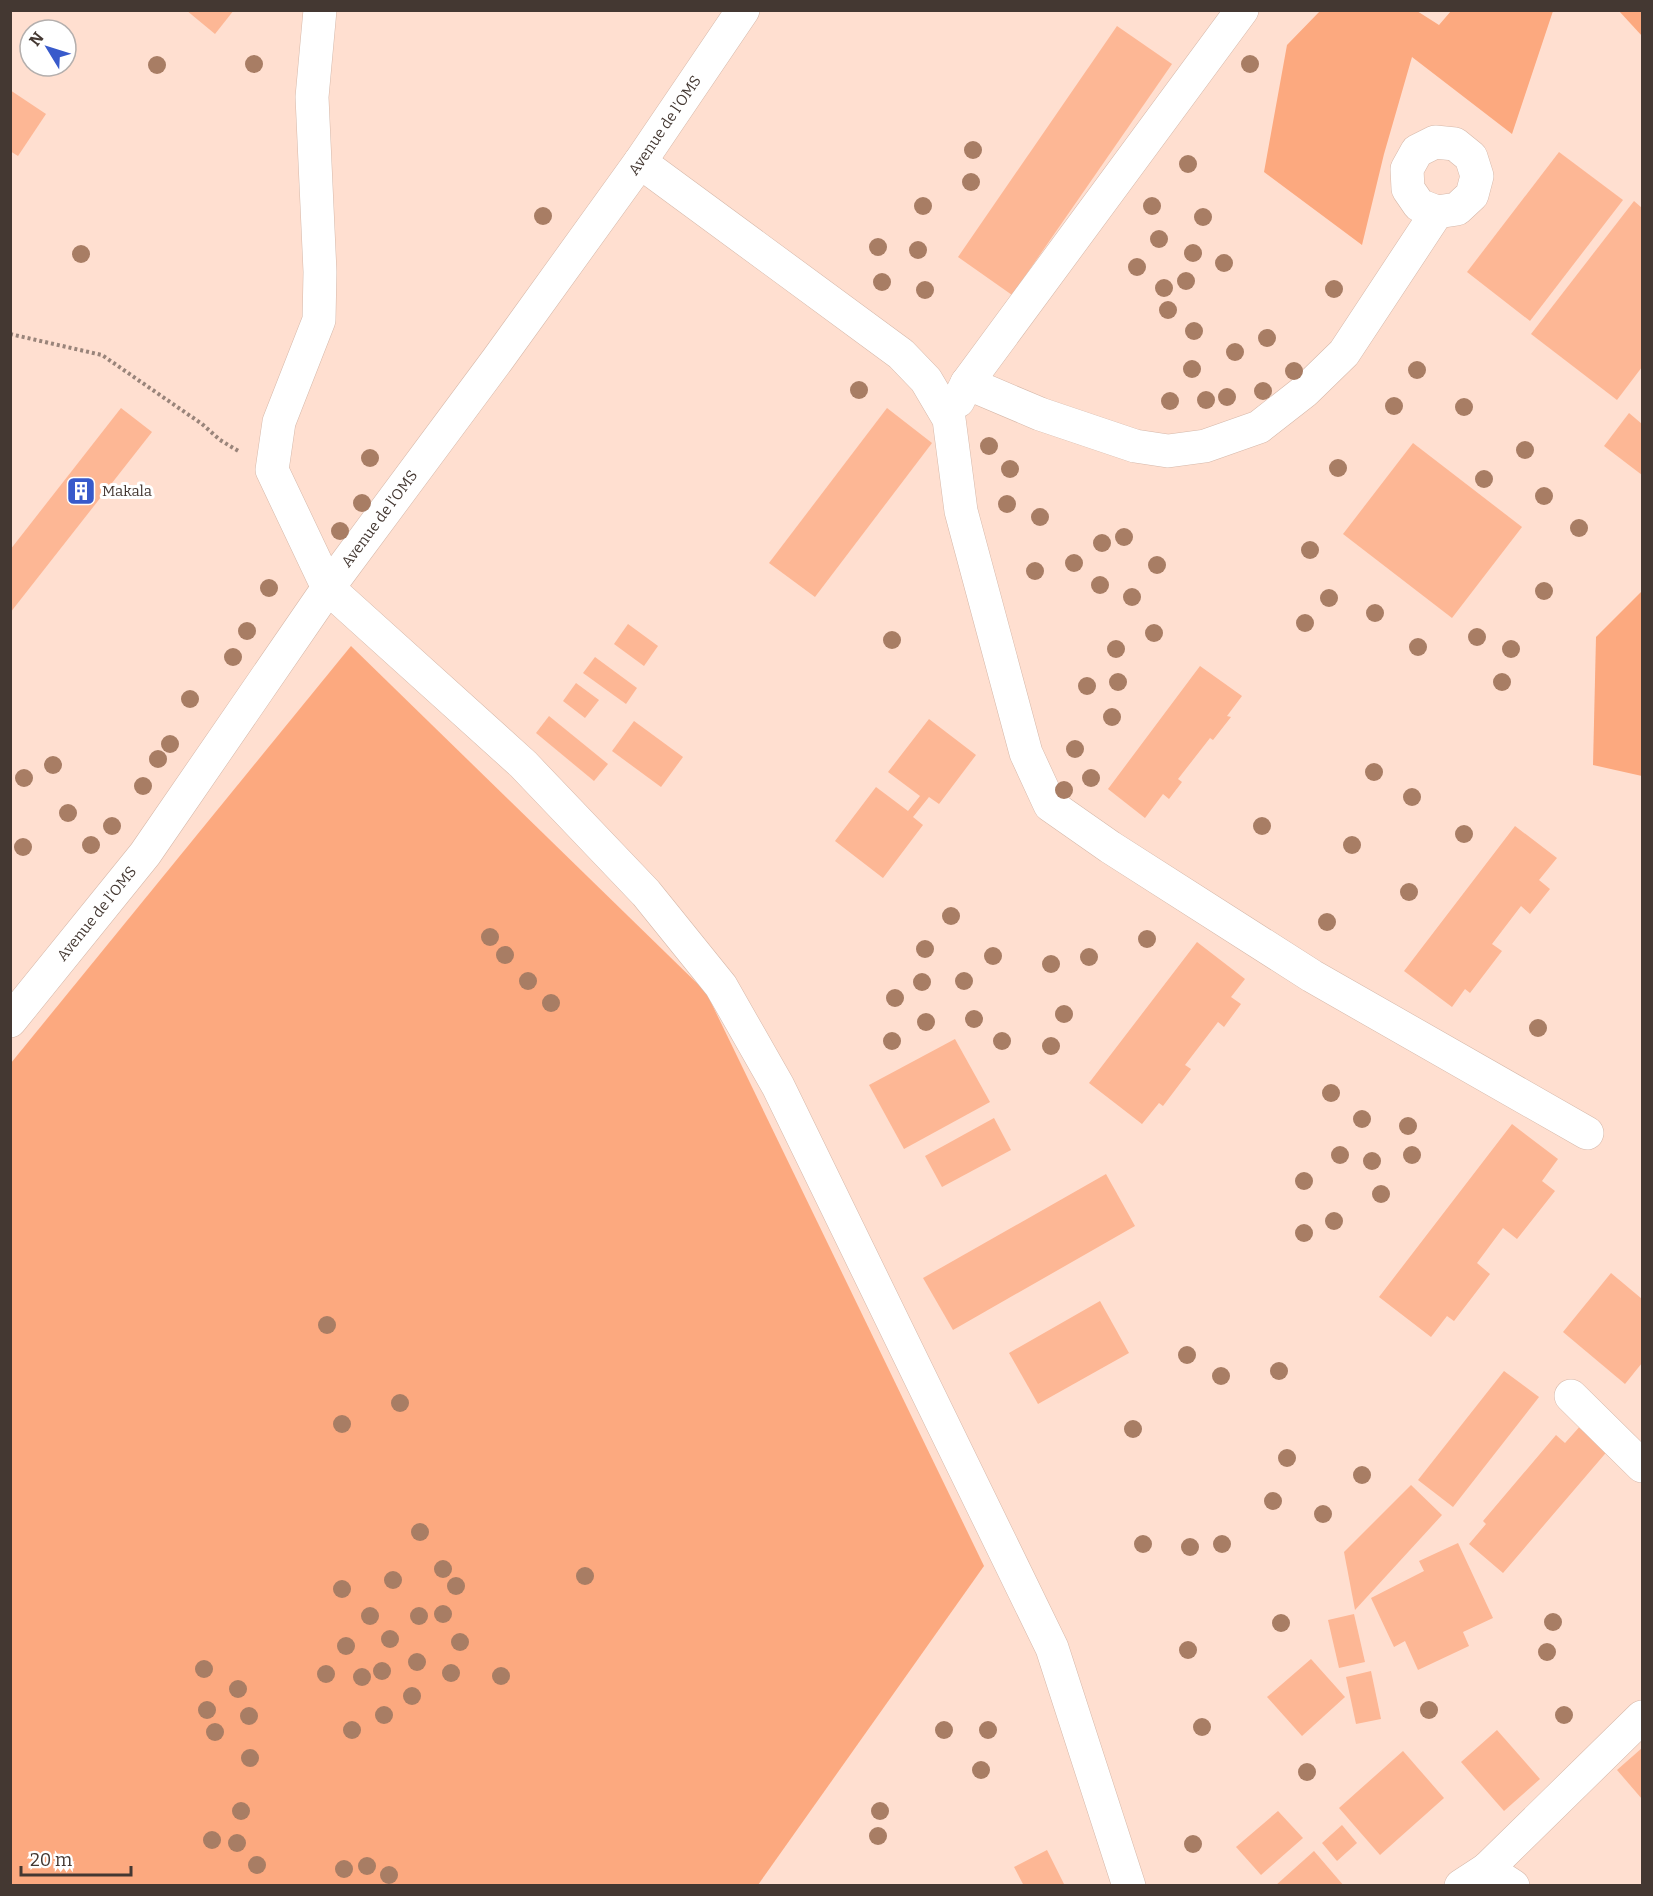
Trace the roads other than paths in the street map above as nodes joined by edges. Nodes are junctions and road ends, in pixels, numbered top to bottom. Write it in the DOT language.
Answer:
graph roads {
  1 [pos="320,10"];
  2 [pos="743,10"];
  3 [pos="1242,10"];
  4 [pos="640,162"];
  5 [pos="1437,212"];
  6 [pos="967,383"];
  7 [pos="949,419"];
  8 [pos="328,588"];
  9 [pos="10,1021"];
  10 [pos="1587,1132"];
  11 [pos="1571,1396"];
  12 [pos="1642,1466"];
  13 [pos="1642,1718"];
  14 [pos="1487,1880"];
  15 [pos="1129,1886"];
  1 -- 8 [label="street"];
  2 -- 4 [label="street, Avenue de l'OMS"];
  3 -- 6 [label="street"];
  4 -- 7 [label="street"];
  4 -- 8 [label="street, Avenue de l'OMS"];
  5 -- 6 [label="street"];
  6 -- 7 [label="street"];
  7 -- 10 [label="street"];
  8 -- 9 [label="street, Avenue de l'OMS"];
  8 -- 15 [label="street"];
  11 -- 12 [label="street"];
  13 -- 14 [label="street"];
}
